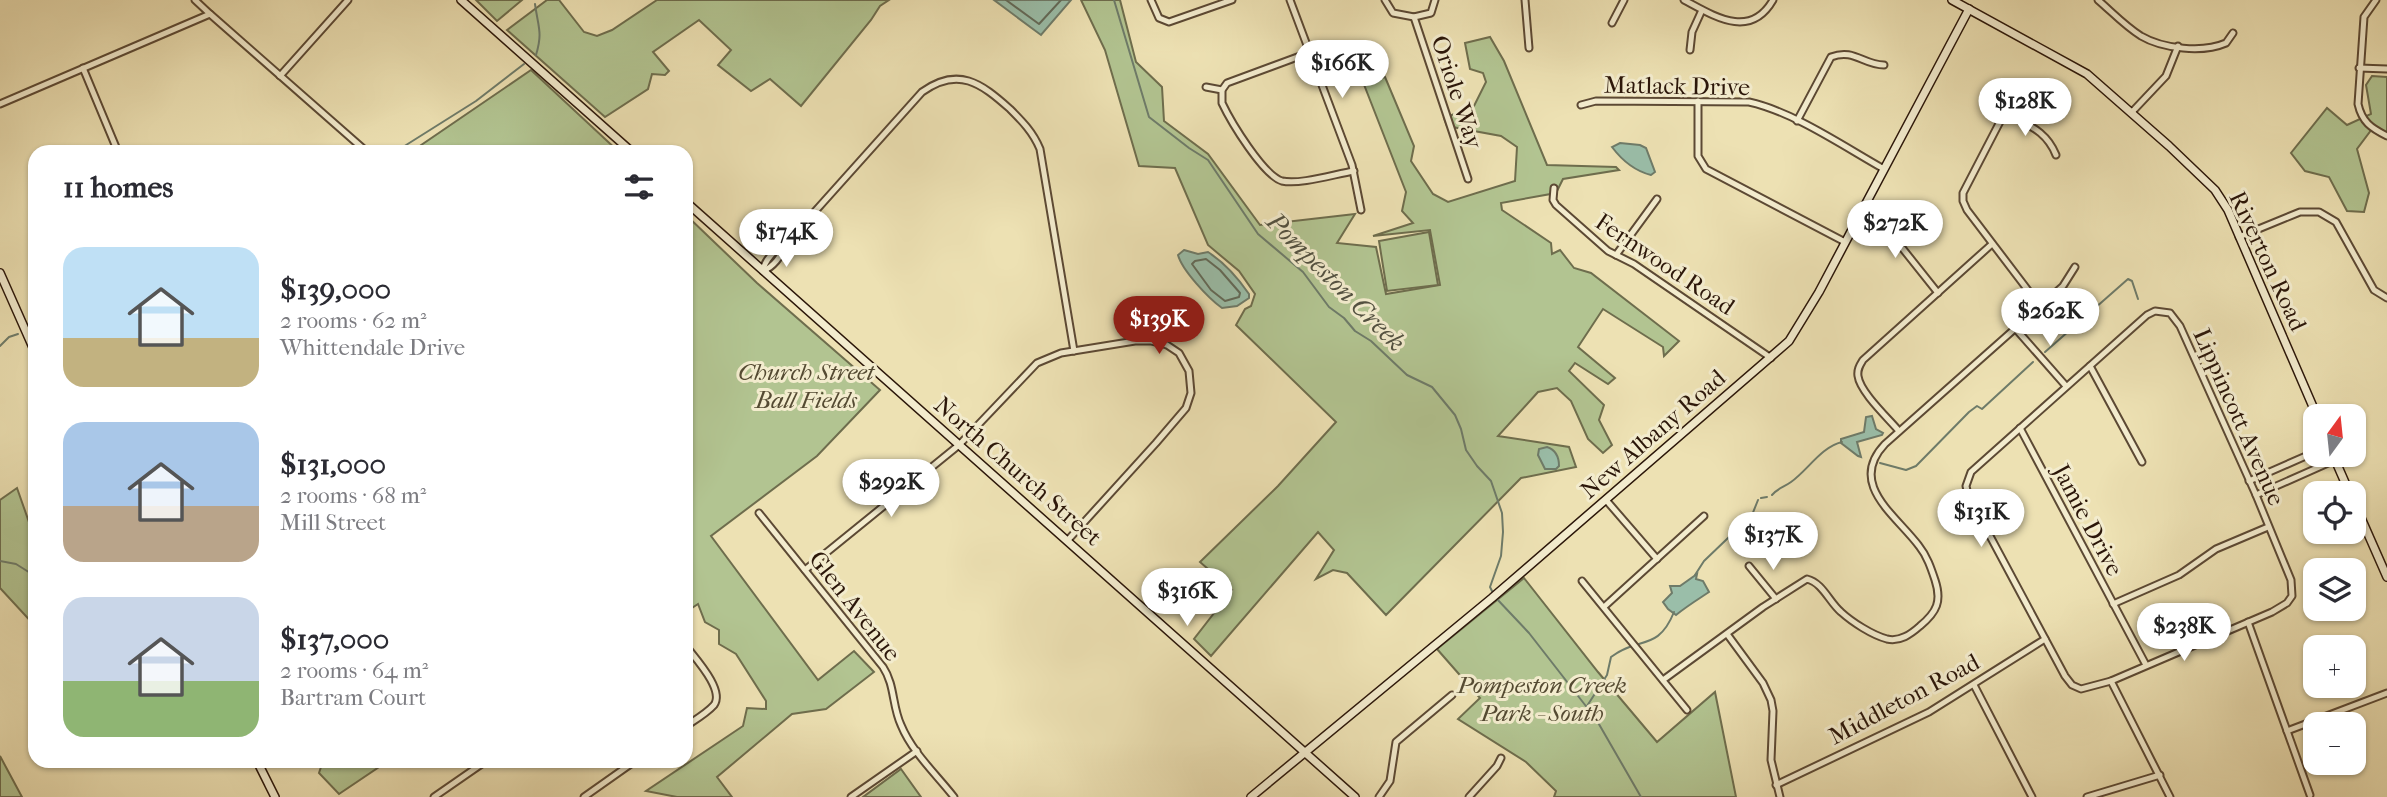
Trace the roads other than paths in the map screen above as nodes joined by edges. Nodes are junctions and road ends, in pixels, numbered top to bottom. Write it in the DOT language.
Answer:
graph roads {
  1 [pos="195,0"];
  2 [pos="348,0"];
  3 [pos="461,0"];
  4 [pos="1151,0"];
  5 [pos="1233,0"];
  6 [pos="1290,0"];
  7 [pos="1385,0"];
  8 [pos="1435,0"];
  9 [pos="1525,0"];
  10 [pos="1624,0"];
  11 [pos="1684,0"];
  12 [pos="1773,0"];
  13 [pos="1952,0"];
  14 [pos="2098,0"];
  15 [pos="2376,0"];
  16 [pos="1969,9"];
  17 [pos="1702,10"];
  18 [pos="210,14"];
  19 [pos="1414,17"];
  20 [pos="1612,23"];
  21 [pos="2233,33"];
  22 [pos="2178,46"];
  23 [pos="1529,48"];
  24 [pos="1690,50"];
  25 [pos="1311,52"];
  26 [pos="1884,65"];
  27 [pos="83,68"];
  28 [pos="2359,68"];
  29 [pos="2387,69"];
  30 [pos="280,76"];
  31 [pos="1206,87"];
  32 [pos="2009,89"];
  33 [pos="1222,90"];
  34 [pos="1698,101"];
  35 [pos="0,104"];
  36 [pos="1581,105"];
  37 [pos="2004,112"];
  38 [pos="2132,112"];
  39 [pos="1797,121"];
  40 [pos="2387,136"];
  41 [pos="115,145"];
  42 [pos="359,145"];
  43 [pos="624,145"];
  44 [pos="2056,155"];
  45 [pos="1884,169"];
  46 [pos="1354,171"];
  47 [pos="1468,179"];
  48 [pos="1553,188"];
  49 [pos="1657,199"];
  50 [pos="693,208"];
  51 [pos="1361,210"];
  52 [pos="1857,220"];
  53 [pos="2239,237"];
  54 [pos="1845,242"];
  55 [pos="1993,244"];
  56 [pos="1616,255"];
  57 [pos="2075,267"];
  58 [pos="763,271"];
  59 [pos="0,273"];
  60 [pos="1938,293"];
  61 [pos="2387,298"];
  62 [pos="2040,306"];
  63 [pos="2015,328"];
  64 [pos="28,336"];
  65 [pos="1074,351"];
  66 [pos="1771,358"];
  67 [pos="2090,366"];
  68 [pos="2066,386"];
  69 [pos="2312,404"];
  70 [pos="2021,428"];
  71 [pos="1899,431"];
  72 [pos="960,445"];
  73 [pos="2303,458"];
  74 [pos="2300,459"];
  75 [pos="2143,462"];
  76 [pos="2317,467"];
  77 [pos="2305,473"];
  78 [pos="2249,481"];
  79 [pos="2256,495"];
  80 [pos="1606,500"];
  81 [pos="759,513"];
  82 [pos="1704,516"];
  83 [pos="2268,527"];
  84 [pos="2366,529"];
  85 [pos="1068,541"];
  86 [pos="1657,559"];
  87 [pos="1749,566"];
  88 [pos="805,570"];
  89 [pos="2387,577"];
  90 [pos="1582,581"];
  91 [pos="1776,598"];
  92 [pos="2113,604"];
  93 [pos="1605,606"];
  94 [pos="2248,622"];
  95 [pos="1727,634"];
  96 [pos="2045,639"];
  97 [pos="693,655"];
  98 [pos="2146,665"];
  99 [pos="1663,680"];
  100 [pos="2111,681"];
  101 [pos="1973,685"];
  102 [pos="2387,693"];
  103 [pos="1452,695"];
  104 [pos="1688,710"];
  105 [pos="693,721"];
  106 [pos="2287,731"];
  107 [pos="917,751"];
  108 [pos="1304,752"];
  109 [pos="1501,758"];
  110 [pos="260,768"];
  111 [pos="476,768"];
  112 [pos="625,768"];
  113 [pos="2160,775"];
  114 [pos="1776,785"];
  115 [pos="2310,794"];
  116 [pos="275,797"];
  117 [pos="434,797"];
  118 [pos="584,797"];
  119 [pos="851,797"];
  120 [pos="954,797"];
  121 [pos="1251,797"];
  122 [pos="1355,797"];
  123 [pos="1379,797"];
  124 [pos="1469,797"];
  125 [pos="1780,797"];
  126 [pos="2032,797"];
  127 [pos="2087,797"];
  128 [pos="2170,797"];
  1 -- 18 [label="street"];
  2 -- 30 [label="street"];
  3 -- 43 [label="main road"];
  4 -- 5 [label="street"];
  6 -- 25 [label="street"];
  7 -- 19 [label="street"];
  8 -- 19 [label="street"];
  9 -- 23 [label="street"];
  10 -- 20 [label="street"];
  11 -- 17 [label="street"];
  12 -- 17 [label="street"];
  13 -- 16 [label="main road, Riverton Road"];
  14 -- 22 [label="street"];
  15 -- 28 [label="street"];
  16 -- 38 [label="main road, Riverton Road"];
  16 -- 45 [label="main road, New Albany Road"];
  17 -- 24 [label="street"];
  18 -- 27 [label="street"];
  18 -- 30 [label="street"];
  19 -- 47 [label="street, Oriole Way"];
  21 -- 22 [label="street"];
  22 -- 38 [label="street"];
  25 -- 33 [label="street"];
  25 -- 46 [label="street"];
  26 -- 39 [label="street"];
  27 -- 35 [label="street"];
  27 -- 41 [label="street"];
  28 -- 29 [label="street"];
  28 -- 40 [label="street"];
  30 -- 42 [label="street"];
  31 -- 33 [label="street"];
  32 -- 37 [label="street"];
  33 -- 46 [label="street"];
  34 -- 36 [label="street, Matlack Drive"];
  34 -- 39 [label="street, Matlack Drive"];
  34 -- 54 [label="street"];
  37 -- 44 [label="street"];
  37 -- 55 [label="street"];
  38 -- 53 [label="main road, Riverton Road"];
  39 -- 45 [label="street, Matlack Drive"];
  45 -- 52 [label="main road, New Albany Road"];
  46 -- 51 [label="street"];
  48 -- 56 [label="street, Fernwood Road"];
  49 -- 56 [label="street"];
  50 -- 58 [label="main road, North Church Street"];
  52 -- 54 [label="main road, New Albany Road"];
  52 -- 60 [label="street"];
  53 -- 61 [label="street"];
  53 -- 69 [label="main road, Riverton Road"];
  54 -- 66 [label="main road, New Albany Road"];
  55 -- 60 [label="street"];
  55 -- 62 [label="street"];
  56 -- 66 [label="street, Fernwood Road"];
  57 -- 62 [label="street"];
  58 -- 65 [label="street"];
  58 -- 72 [label="main road, North Church Street"];
  59 -- 64 [label="main road"];
  60 -- 71 [label="street"];
  62 -- 63 [label="street"];
  63 -- 68 [label="street"];
  63 -- 71 [label="street"];
  65 -- 72 [label="street"];
  65 -- 85 [label="street"];
  66 -- 80 [label="main road, New Albany Road"];
  67 -- 68 [label="street, Lippincott Avenue"];
  67 -- 75 [label="street"];
  67 -- 78 [label="street, Lippincott Avenue"];
  68 -- 70 [label="street, Lippincott Avenue"];
  70 -- 92 [label="street, Jamie Drive"];
  70 -- 96 [label="street, Lippincott Avenue"];
  71 -- 91 [label="street"];
  72 -- 85 [label="main road, North Church Street"];
  72 -- 88 [label="street"];
  73 -- 74 [label="street"];
  74 -- 77 [label="street"];
  74 -- 78 [label="street"];
  76 -- 77 [label="street"];
  77 -- 79 [label="street"];
  78 -- 79 [label="street, Lippincott Avenue"];
  79 -- 83 [label="street, Lippincott Avenue"];
  80 -- 86 [label="street"];
  80 -- 108 [label="main road, New Albany Road"];
  81 -- 88 [label="street, Glen Avenue"];
  82 -- 86 [label="street"];
  83 -- 92 [label="street"];
  83 -- 94 [label="street, Lippincott Avenue"];
  84 -- 89 [label="main road"];
  85 -- 108 [label="main road, North Church Street"];
  86 -- 93 [label="street"];
  87 -- 91 [label="street"];
  88 -- 107 [label="street, Glen Avenue"];
  90 -- 93 [label="street"];
  91 -- 95 [label="street"];
  92 -- 98 [label="street, Jamie Drive"];
  93 -- 99 [label="street"];
  94 -- 98 [label="street"];
  94 -- 106 [label="street"];
  95 -- 99 [label="street"];
  95 -- 114 [label="street"];
  96 -- 100 [label="street, Lippincott Avenue"];
  96 -- 101 [label="street, Middleton Road"];
  97 -- 105 [label="street"];
  98 -- 100 [label="street"];
  99 -- 104 [label="street"];
  100 -- 113 [label="street"];
  101 -- 114 [label="street, Middleton Road"];
  101 -- 126 [label="street"];
  102 -- 106 [label="street"];
  103 -- 123 [label="street"];
  106 -- 115 [label="street"];
  107 -- 119 [label="street"];
  107 -- 120 [label="street, Glen Avenue"];
  108 -- 121 [label="main road, New Albany Road"];
  108 -- 122 [label="main road, North Church Street"];
  109 -- 124 [label="street"];
  110 -- 116 [label="main road"];
  111 -- 117 [label="street"];
  112 -- 118 [label="street"];
  113 -- 127 [label="street"];
  113 -- 128 [label="street"];
  114 -- 125 [label="street"];
}
